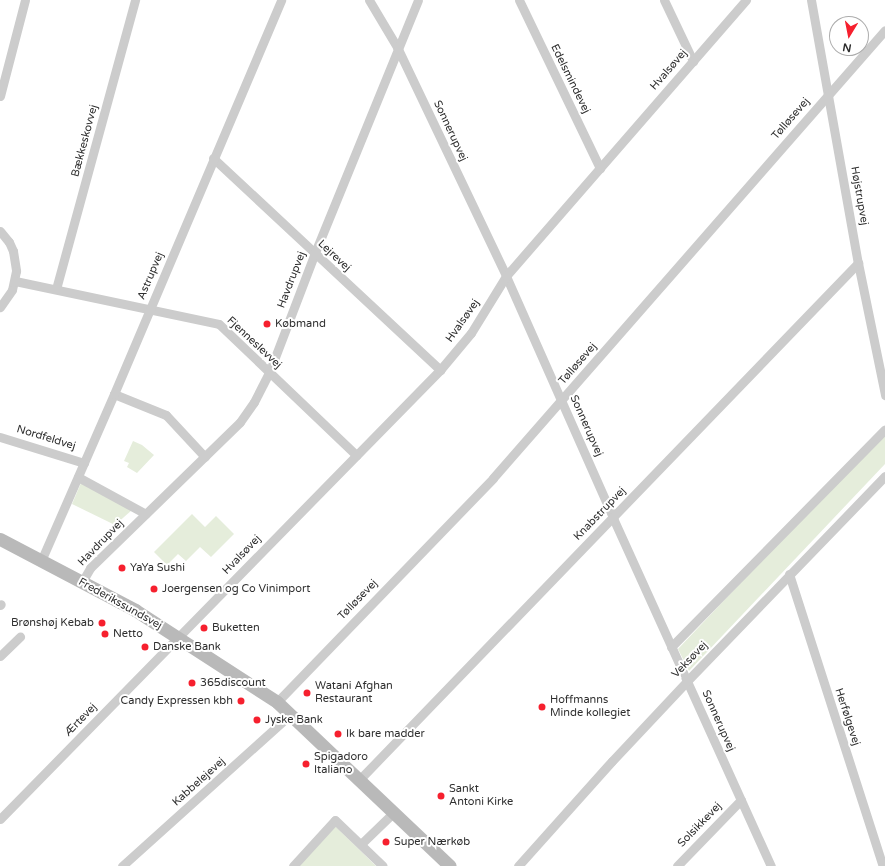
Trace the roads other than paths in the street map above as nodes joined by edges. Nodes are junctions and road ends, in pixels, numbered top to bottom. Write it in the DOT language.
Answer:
graph roads {
  1 [pos="25,0"];
  2 [pos="135,0"];
  3 [pos="281,0"];
  4 [pos="369,0"];
  5 [pos="418,0"];
  6 [pos="519,0"];
  7 [pos="664,0"];
  8 [pos="746,0"];
  9 [pos="811,0"];
  10 [pos="885,30"];
  11 [pos="397,47"];
  12 [pos="693,61"];
  13 [pos="829,94"];
  14 [pos="0,96"];
  15 [pos="213,158"];
  16 [pos="600,168"];
  17 [pos="0,231"];
  18 [pos="314,255"];
  19 [pos="858,263"];
  20 [pos="506,276"];
  21 [pos="15,281"];
  22 [pos="56,289"];
  23 [pos="0,307"];
  24 [pos="150,309"];
  25 [pos="440,370"];
  26 [pos="269,373"];
  27 [pos="114,394"];
  28 [pos="885,395"];
  29 [pos="562,401"];
  30 [pos="885,429"];
  31 [pos="0,437"];
  32 [pos="356,455"];
  33 [pos="205,457"];
  34 [pos="84,463"];
  35 [pos="885,476"];
  36 [pos="78,477"];
  37 [pos="146,514"];
  38 [pos="613,518"];
  39 [pos="0,539"];
  40 [pos="41,561"];
  41 [pos="789,574"];
  42 [pos="82,582"];
  43 [pos="20,637"];
  44 [pos="178,637"];
  45 [pos="671,647"];
  46 [pos="0,656"];
  47 [pos="687,681"];
  48 [pos="277,702"];
  49 [pos="291,714"];
  50 [pos="359,780"];
  51 [pos="741,800"];
  52 [pos="393,813"];
  53 [pos="0,819"];
  54 [pos="361,844"];
  55 [pos="122,866"];
  56 [pos="293,866"];
  57 [pos="383,866"];
  58 [pos="450,866"];
  59 [pos="518,866"];
  60 [pos="677,866"];
  61 [pos="771,866"];
  62 [pos="882,866"];
  1 -- 14 [label="street"];
  2 -- 22 [label="street, Bækkeskovvej"];
  3 -- 15 [label="street, Astrupvej"];
  4 -- 11 [label="street, Sonnerupvej"];
  5 -- 11 [label="street, Havdrupvej"];
  6 -- 16 [label="street, Edelsmindevej"];
  7 -- 12 [label="street"];
  8 -- 12 [label="street, Hvalsøvej"];
  9 -- 13 [label="street, Højstrupvej"];
  10 -- 13 [label="street, Tølløsevej"];
  11 -- 18 [label="street, Havdrupvej"];
  11 -- 20 [label="street, Sonnerupvej"];
  12 -- 16 [label="street, Hvalsøvej"];
  13 -- 19 [label="street, Højstrupvej"];
  13 -- 29 [label="street, Tølløsevej"];
  15 -- 18 [label="street, Lejrevej"];
  15 -- 24 [label="street, Astrupvej"];
  16 -- 20 [label="street, Hvalsøvej"];
  17 -- 21 [label="street"];
  18 -- 25 [label="street, Lejrevej"];
  18 -- 26 [label="street, Havdrupvej"];
  19 -- 28 [label="street, Højstrupvej"];
  19 -- 38 [label="street, Knabstrupvej"];
  20 -- 25 [label="street, Hvalsøvej"];
  20 -- 29 [label="street, Sonnerupvej"];
  21 -- 22 [label="street, Fjenneslevvej"];
  21 -- 23 [label="street"];
  22 -- 24 [label="street, Fjenneslevvej"];
  24 -- 26 [label="street, Fjenneslevvej"];
  24 -- 27 [label="street, Astrupvej"];
  25 -- 32 [label="street, Hvalsøvej"];
  26 -- 32 [label="street, Fjenneslevvej"];
  26 -- 33 [label="street, Havdrupvej"];
  27 -- 33 [label="street"];
  27 -- 34 [label="street, Astrupvej"];
  29 -- 38 [label="street, Sonnerupvej"];
  29 -- 48 [label="street, Tølløsevej"];
  30 -- 45 [label="street, Veksøvej"];
  31 -- 34 [label="street, Nordfeldvej"];
  32 -- 44 [label="street, Hvalsøvej"];
  33 -- 37 [label="street, Havdrupvej"];
  34 -- 36 [label="street, Astrupvej"];
  35 -- 41 [label="street, Veksøvej"];
  36 -- 37 [label="street"];
  36 -- 40 [label="street, Astrupvej"];
  37 -- 42 [label="street, Havdrupvej"];
  38 -- 45 [label="street, Sonnerupvej"];
  38 -- 50 [label="street, Knabstrupvej"];
  39 -- 40 [label="main road, Frederikssundsvej"];
  40 -- 42 [label="main road, Frederikssundsvej"];
  41 -- 47 [label="street, Veksøvej"];
  41 -- 62 [label="street, Herfølgevej"];
  42 -- 44 [label="main road, Frederikssundsvej"];
  43 -- 46 [label="street"];
  44 -- 48 [label="main road, Frederikssundsvej"];
  44 -- 53 [label="street, Ærtevej"];
  45 -- 47 [label="street, Sonnerupvej"];
  47 -- 51 [label="street, Sonnerupvej"];
  47 -- 59 [label="street, Veksøvej"];
  48 -- 49 [label="main road, Frederikssundsvej"];
  49 -- 50 [label="main road, Frederikssundsvej"];
  49 -- 55 [label="street, Kabbelejevej"];
  50 -- 52 [label="main road, Frederikssundsvej"];
  51 -- 60 [label="street, Solsikkevej"];
  51 -- 61 [label="street, Sonnerupvej"];
  52 -- 54 [label="street"];
  52 -- 58 [label="main road, Frederikssundsvej"];
  54 -- 56 [label="street"];
  54 -- 57 [label="street"];
}
